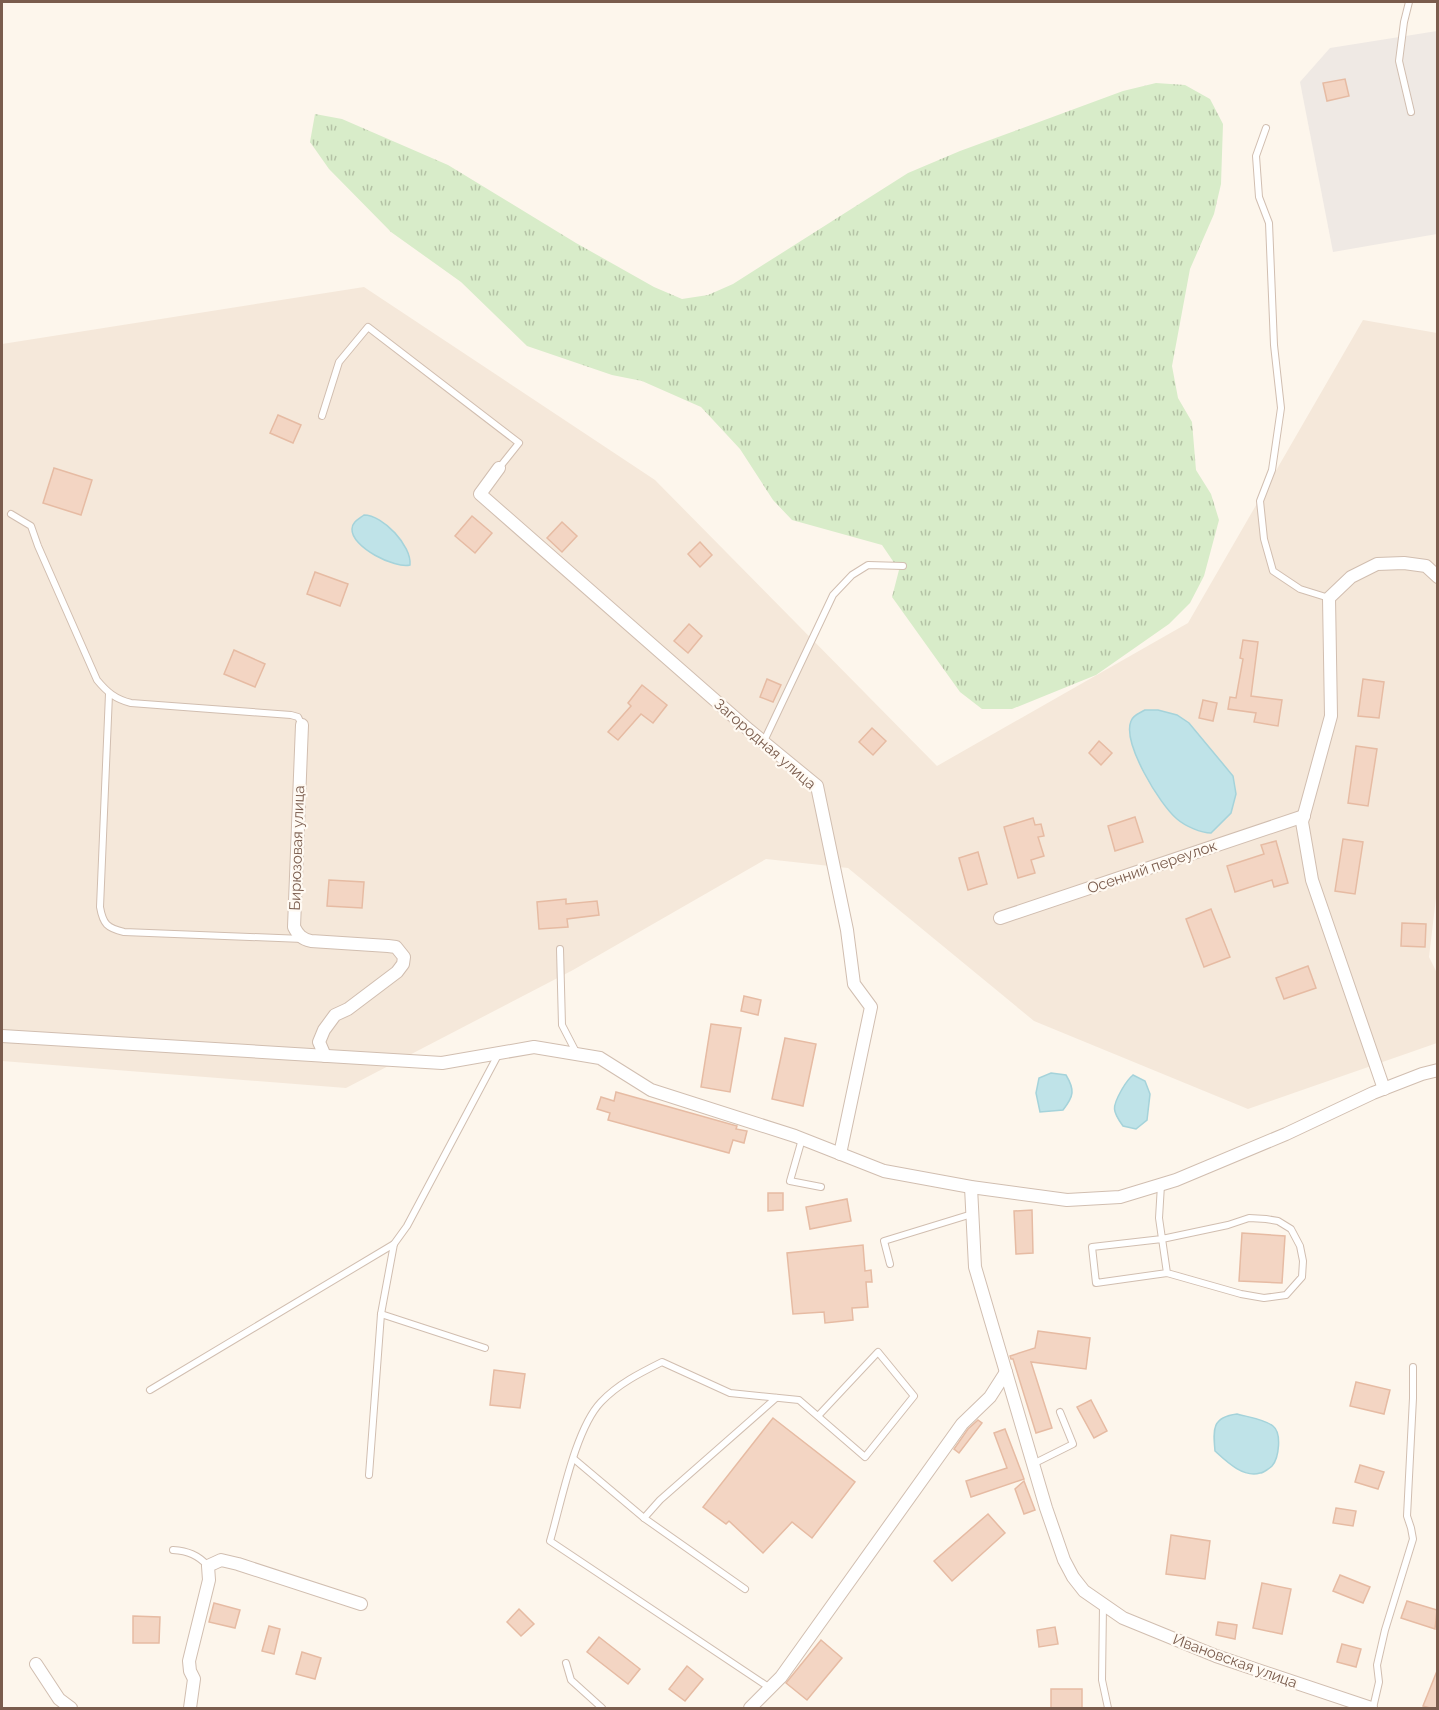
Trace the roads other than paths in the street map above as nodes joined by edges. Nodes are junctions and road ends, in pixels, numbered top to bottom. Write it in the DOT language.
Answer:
graph roads {
  1 [pos="1409,2"];
  2 [pos="1410,112"];
  3 [pos="1266,128"];
  4 [pos="322,416"];
  5 [pos="499,468"];
  6 [pos="11,514"];
  7 [pos="1432,565"];
  8 [pos="903,566"];
  9 [pos="1437,577"];
  10 [pos="1329,598"];
  11 [pos="109,694"];
  12 [pos="302,725"];
  13 [pos="763,742"];
  14 [pos="1304,816"];
  15 [pos="1000,918"];
  16 [pos="303,939"];
  17 [pos="560,949"];
  18 [pos="2,1036"];
  19 [pos="500,1053"];
  20 [pos="577,1054"];
  21 [pos="325,1056"];
  22 [pos="1437,1070"];
  23 [pos="1384,1089"];
  24 [pos="802,1139"];
  25 [pos="840,1154"];
  26 [pos="1161,1185"];
  27 [pos="821,1187"];
  28 [pos="972,1187"];
  29 [pos="973,1214"];
  30 [pos="1162,1239"];
  31 [pos="394,1244"];
  32 [pos="890,1264"];
  33 [pos="1167,1273"];
  34 [pos="381,1314"];
  35 [pos="485,1348"];
  36 [pos="1413,1367"];
  37 [pos="1005,1372"];
  38 [pos="150,1390"];
  39 [pos="776,1398"];
  40 [pos="1060,1412"];
  41 [pos="818,1416"];
  42 [pos="574,1459"];
  43 [pos="1033,1464"];
  44 [pos="369,1475"];
  45 [pos="644,1518"];
  46 [pos="173,1550"];
  47 [pos="208,1566"];
  48 [pos="745,1589"];
  49 [pos="361,1604"];
  50 [pos="1103,1606"];
  51 [pos="566,1663"];
  52 [pos="36,1664"];
  53 [pos="770,1688"];
  54 [pos="71,1708"];
  55 [pos="190,1708"];
  56 [pos="602,1708"];
  57 [pos="750,1708"];
  58 [pos="1108,1708"];
  59 [pos="1372,1708"];
  1 -- 2 [label="lane"];
  3 -- 10 [label="lane"];
  4 -- 5 [label="lane"];
  5 -- 13 [label="street, Загородная улица"];
  6 -- 11 [label="lane"];
  7 -- 9 [label="street"];
  7 -- 10 [label="street"];
  8 -- 13 [label="lane"];
  10 -- 14 [label="street"];
  11 -- 12 [label="lane"];
  11 -- 16 [label="lane"];
  12 -- 16 [label="street, Бирюзовая улица"];
  13 -- 25 [label="street, Загородная улица"];
  14 -- 15 [label="street, Осенний переулок"];
  14 -- 23 [label="street"];
  16 -- 21 [label="street"];
  17 -- 20 [label="lane"];
  18 -- 21 [label="street"];
  19 -- 20 [label="street"];
  19 -- 21 [label="street"];
  19 -- 31 [label="lane"];
  20 -- 24 [label="street"];
  22 -- 23 [label="street"];
  23 -- 26 [label="street"];
  24 -- 25 [label="street"];
  24 -- 27 [label="lane"];
  25 -- 28 [label="street"];
  26 -- 28 [label="street"];
  26 -- 30 [label="lane"];
  28 -- 29 [label="street, Ивановская улица"];
  29 -- 32 [label="lane"];
  29 -- 37 [label="street, Ивановская улица"];
  30 -- 33 [label="lane"];
  30 -- 33 [label="lane"];
  30 -- 33 [label="lane"];
  31 -- 34 [label="lane"];
  31 -- 38 [label="lane"];
  34 -- 35 [label="lane"];
  34 -- 44 [label="lane"];
  36 -- 59 [label="lane"];
  37 -- 43 [label="street, Ивановская улица"];
  37 -- 53 [label="street"];
  39 -- 41 [label="lane"];
  39 -- 42 [label="lane"];
  39 -- 45 [label="lane"];
  40 -- 43 [label="lane"];
  41 -- 41 [label="lane"];
  42 -- 45 [label="lane"];
  42 -- 53 [label="lane"];
  43 -- 50 [label="street, Ивановская улица"];
  45 -- 48 [label="lane"];
  46 -- 47 [label="lane"];
  47 -- 49 [label="street"];
  47 -- 55 [label="street"];
  50 -- 58 [label="lane"];
  50 -- 59 [label="street, Ивановская улица"];
  51 -- 56 [label="lane"];
  52 -- 54 [label="street"];
  53 -- 57 [label="street"];
}
